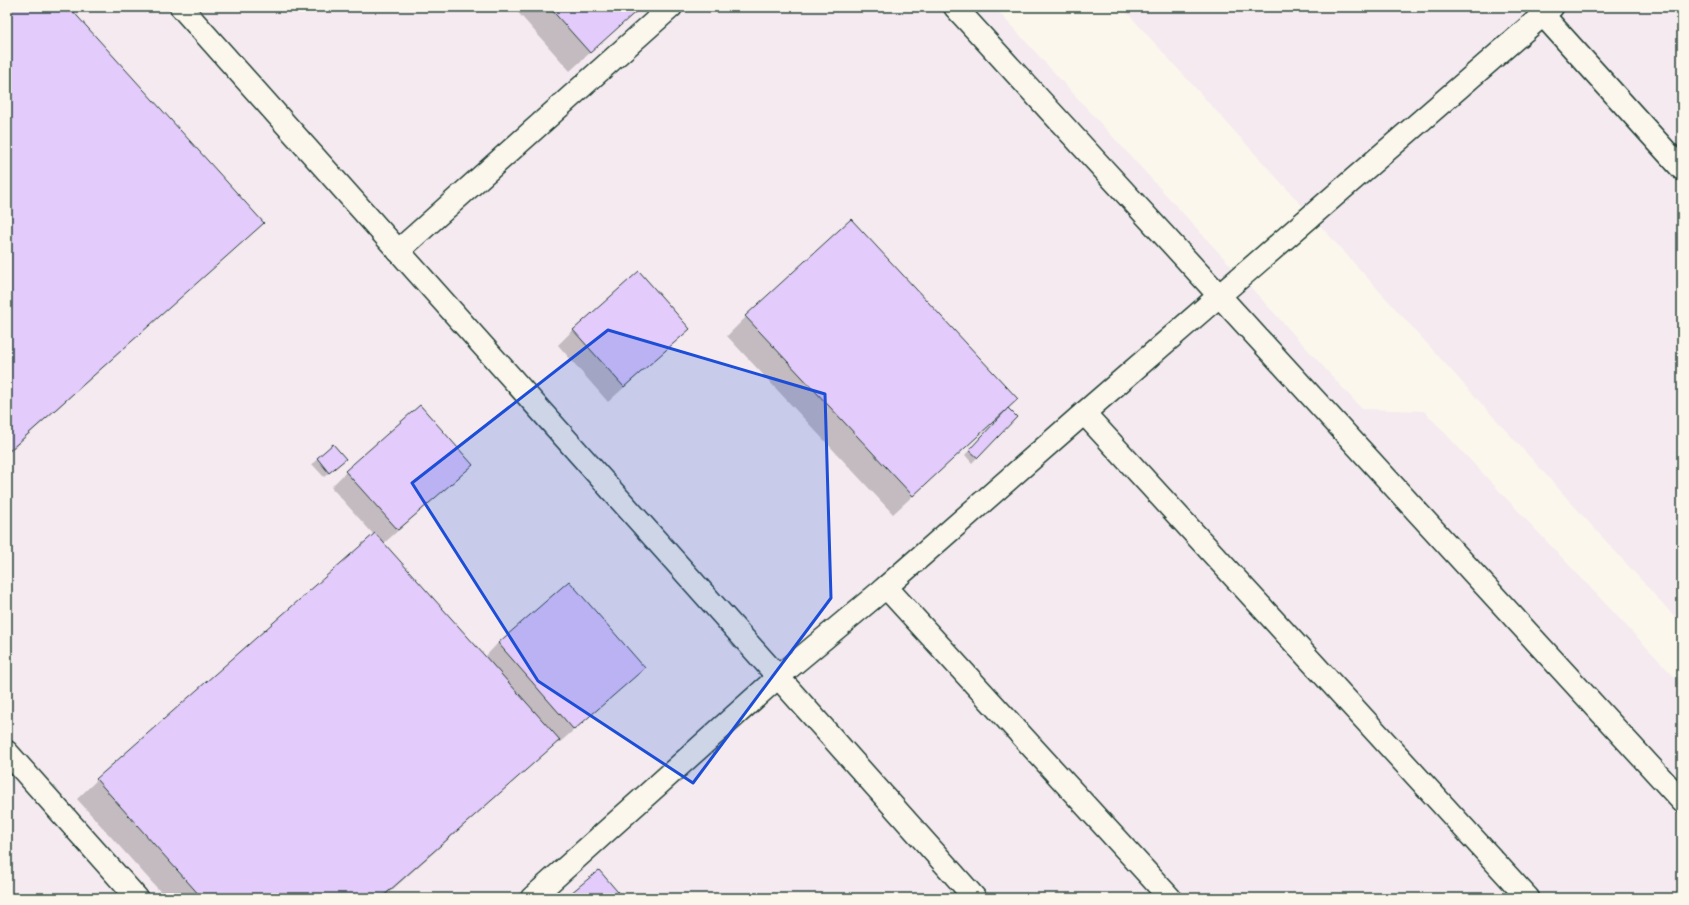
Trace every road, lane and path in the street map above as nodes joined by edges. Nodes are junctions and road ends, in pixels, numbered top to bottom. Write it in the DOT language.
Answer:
graph roads {
  1 [pos="181,7"];
  2 [pos="671,7"];
  3 [pos="955,7"];
  4 [pos="1548,11"];
  5 [pos="1682,169"];
  6 [pos="398,251"];
  7 [pos="1219,296"];
  8 [pos="1084,413"];
  9 [pos="886,587"];
  10 [pos="778,677"];
  11 [pos="7,752"];
  12 [pos="1682,801"];
  13 [pos="136,898"];
  14 [pos="532,898"];
  15 [pos="975,898"];
  16 [pos="1170,898"];
  17 [pos="1528,898"];
  1 -- 6 [label="lane"];
  2 -- 6 [label="lane"];
  3 -- 7 [label="lane"];
  4 -- 5 [label="lane"];
  4 -- 7 [label="lane"];
  6 -- 10 [label="lane"];
  7 -- 8 [label="lane"];
  7 -- 12 [label="lane"];
  8 -- 9 [label="lane"];
  8 -- 17 [label="lane"];
  9 -- 10 [label="lane"];
  9 -- 16 [label="lane"];
  10 -- 14 [label="lane"];
  10 -- 15 [label="lane"];
  11 -- 13 [label="lane"];
}
